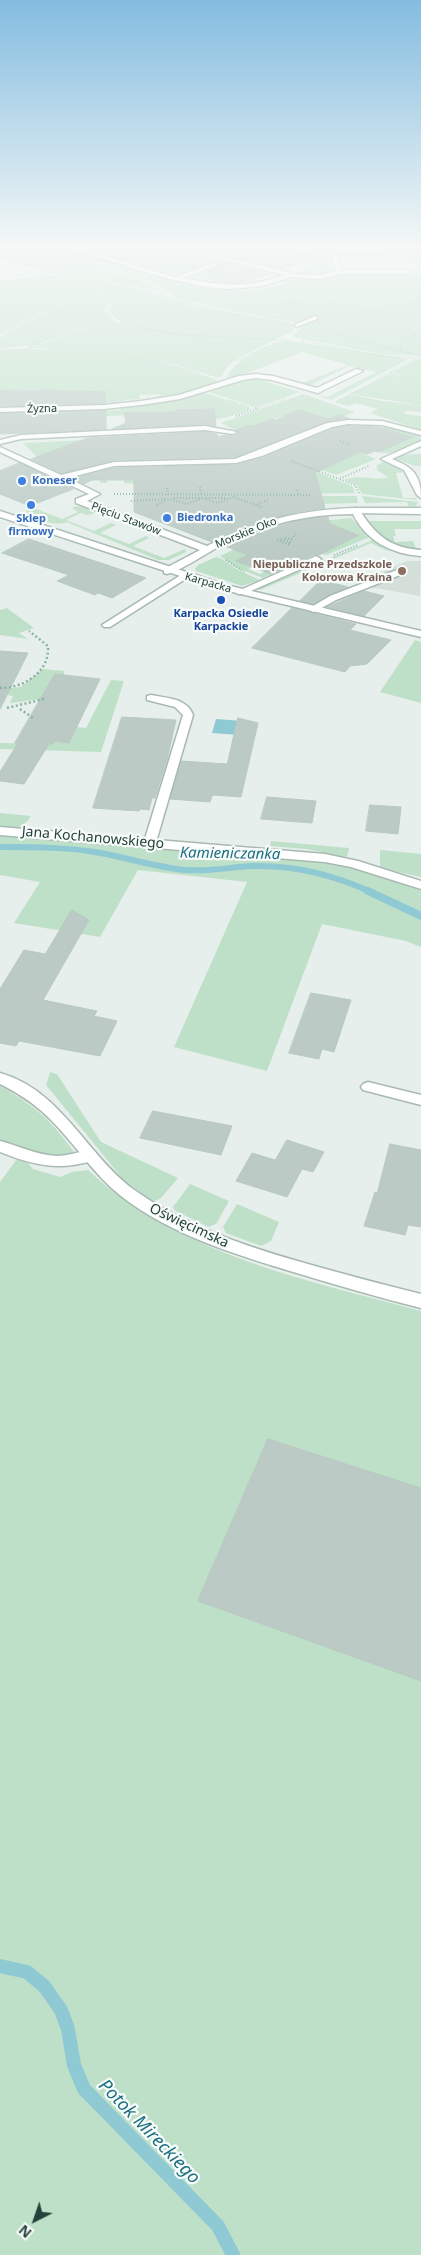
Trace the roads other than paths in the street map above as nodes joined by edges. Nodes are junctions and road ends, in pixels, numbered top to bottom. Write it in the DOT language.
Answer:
graph roads {
  1 [pos="359,371"];
  2 [pos="0,410"];
  3 [pos="233,432"];
  4 [pos="421,432"];
  5 [pos="0,442"];
  6 [pos="421,443"];
  7 [pos="0,450"];
  8 [pos="62,478"];
  9 [pos="421,495"];
  10 [pos="360,511"];
  11 [pos="421,511"];
  12 [pos="0,514"];
  13 [pos="207,549"];
  14 [pos="421,553"];
  15 [pos="316,559"];
  16 [pos="167,571"];
  17 [pos="397,573"];
  18 [pos="184,576"];
  19 [pos="241,592"];
  20 [pos="313,609"];
  21 [pos="107,625"];
  22 [pos="421,634"];
  23 [pos="151,698"];
  24 [pos="0,831"];
  25 [pos="150,842"];
  26 [pos="421,885"];
  27 [pos="0,1078"];
  28 [pos="368,1087"];
  29 [pos="421,1100"];
  30 [pos="0,1146"];
  31 [pos="90,1156"];
  32 [pos="421,1301"];
  1 -- 2 [label="street, Żyzna"];
  3 -- 5 [label="street"];
  4 -- 8 [label="street"];
  6 -- 9 [label="street"];
  7 -- 8 [label="street, Pięciu Stawów"];
  8 -- 13 [label="street, Pięciu Stawów"];
  10 -- 11 [label="street, Morskie Oko"];
  10 -- 13 [label="street, Morskie Oko"];
  10 -- 14 [label="street"];
  12 -- 16 [label="street, Karpacka"];
  13 -- 16 [label="street, Morskie Oko"];
  15 -- 19 [label="street"];
  16 -- 18 [label="street, Karpacka"];
  17 -- 20 [label="street"];
  18 -- 19 [label="street, Karpacka"];
  18 -- 21 [label="street"];
  19 -- 20 [label="street, Karpacka"];
  20 -- 22 [label="street, Karpacka"];
  23 -- 25 [label="street"];
  24 -- 25 [label="street, Jana Kochanowskiego"];
  25 -- 26 [label="street, Jana Kochanowskiego"];
  27 -- 31 [label="street, Oświęcimska"];
  28 -- 29 [label="street"];
  30 -- 31 [label="street"];
  31 -- 32 [label="street, Oświęcimska"];
}
